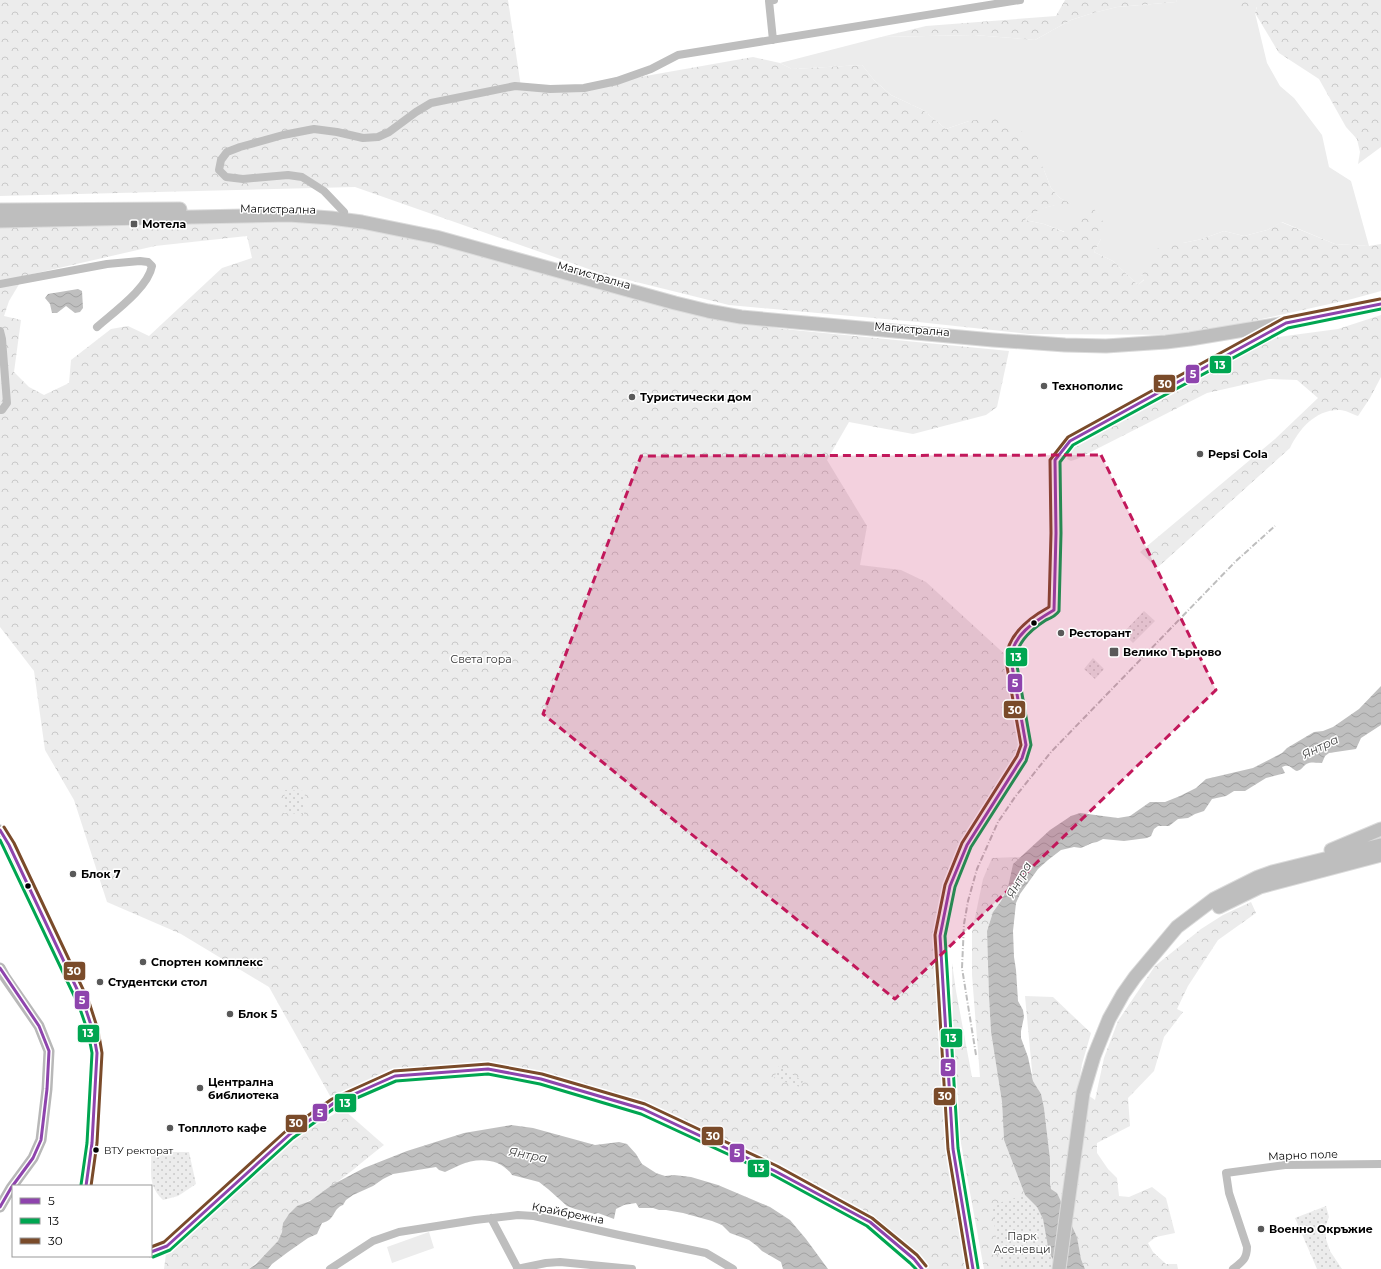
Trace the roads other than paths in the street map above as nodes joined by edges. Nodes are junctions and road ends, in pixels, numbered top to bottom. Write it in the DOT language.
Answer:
graph roads {
  1 [pos="774,0"];
  2 [pos="1020,0"];
  3 [pos="773,40"];
  4 [pos="0,210"];
  5 [pos="344,212"];
  6 [pos="0,221"];
  7 [pos="0,284"];
  8 [pos="1381,304"];
  9 [pos="1286,323"];
  10 [pos="97,327"];
  11 [pos="0,331"];
  12 [pos="1190,339"];
  13 [pos="0,410"];
  14 [pos="1381,829"];
  15 [pos="0,830"];
  16 [pos="1381,845"];
  17 [pos="1381,855"];
  18 [pos="1381,861"];
  19 [pos="1342,865"];
  20 [pos="1272,872"];
  21 [pos="1149,961"];
  22 [pos="0,968"];
  23 [pos="1381,1164"];
  24 [pos="13,1185"];
  25 [pos="86,1185"];
  26 [pos="12,1187"];
  27 [pos="0,1206"];
  28 [pos="491,1218"];
  29 [pos="152,1252"];
  30 [pos="330,1269"];
  31 [pos="518,1269"];
  32 [pos="632,1269"];
  33 [pos="733,1269"];
  34 [pos="922,1269"];
  35 [pos="973,1269"];
  36 [pos="1059,1269"];
  37 [pos="1233,1269"];
  1 -- 3 [label="street"];
  2 -- 3 [label="street"];
  3 -- 5 [label="street"];
  4 -- 5 [label="main road, Магистрална"];
  5 -- 12 [label="main road, Магистрална"];
  6 -- 12 [label="main road, Магистрална"];
  7 -- 10 [label="street"];
  8 -- 9 [label="main road, Магистрална"];
  9 -- 12 [label="main road, Магистрална"];
  9 -- 35 [label="street"];
  11 -- 13 [label="street"];
  14 -- 20 [label="main road"];
  15 -- 25 [label="street"];
  16 -- 20 [label="main road"];
  17 -- 19 [label="main road"];
  18 -- 19 [label="main road"];
  19 -- 21 [label="main road"];
  20 -- 21 [label="main road"];
  21 -- 36 [label="main road"];
  22 -- 24 [label="street"];
  23 -- 37 [label="street, Марно поле"];
  26 -- 27 [label="street"];
  28 -- 30 [label="street, Крайбрежна"];
  28 -- 31 [label="street"];
  28 -- 33 [label="street, Крайбрежна"];
  29 -- 34 [label="street"];
  31 -- 32 [label="street"];
}
